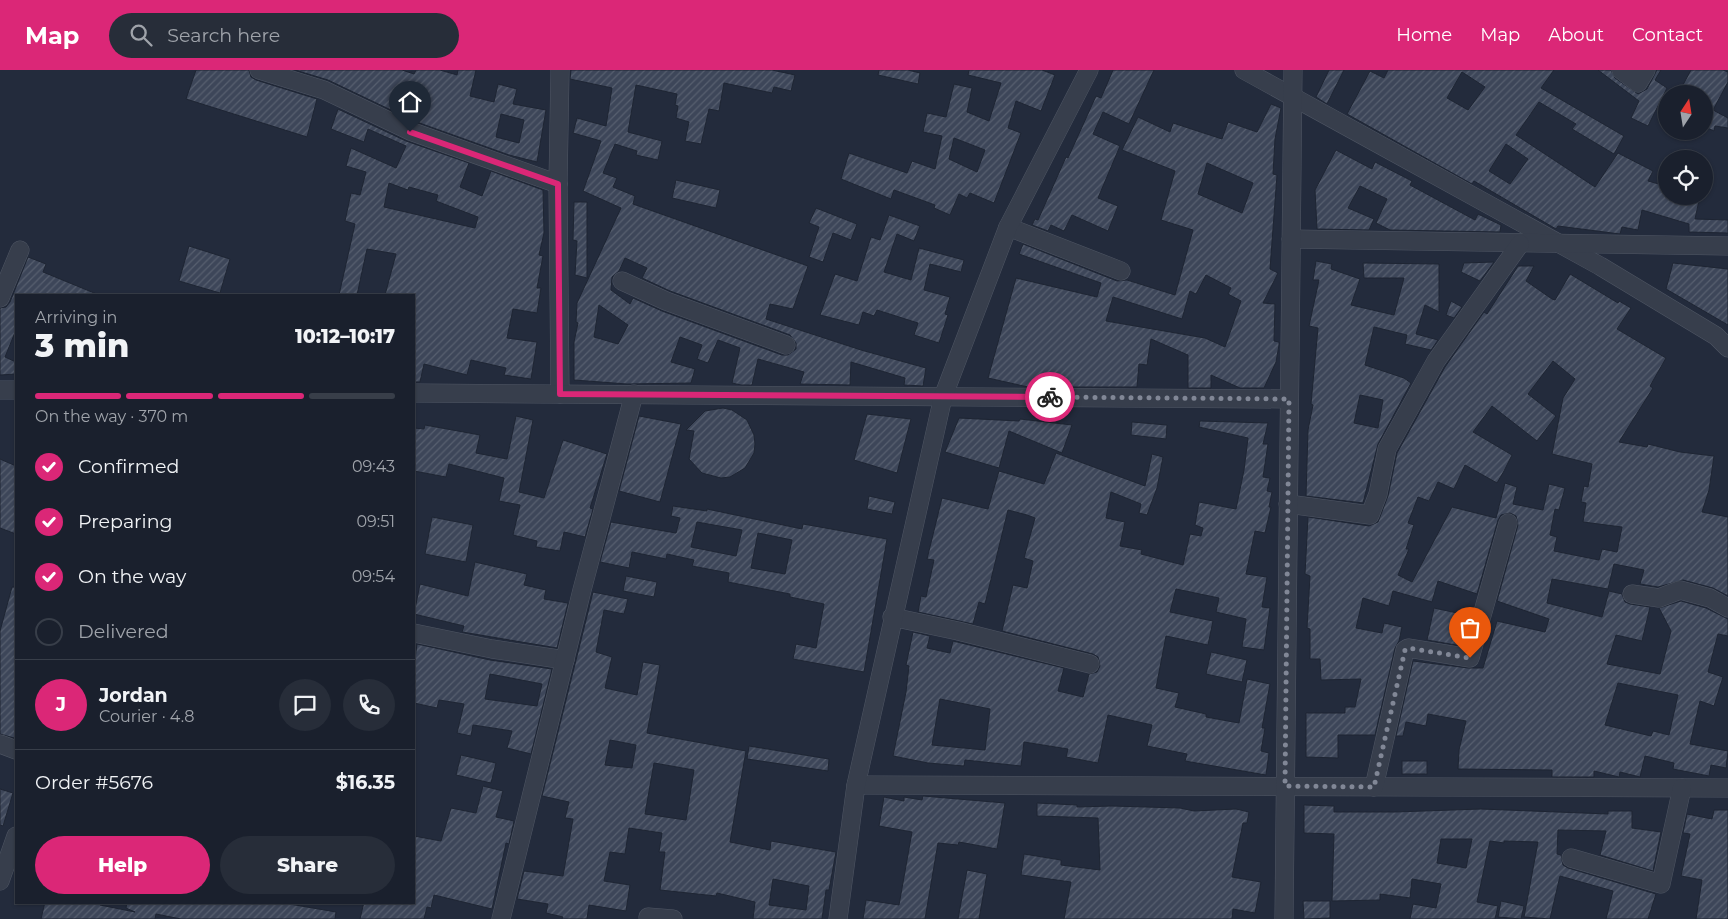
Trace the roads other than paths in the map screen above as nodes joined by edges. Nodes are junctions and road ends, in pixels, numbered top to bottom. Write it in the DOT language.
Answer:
graph roads {
  1 [pos="259,70"];
  2 [pos="560,70"];
  3 [pos="1089,70"];
  4 [pos="1244,70"];
  5 [pos="1293,70"];
  6 [pos="1620,70"];
  7 [pos="1646,70"];
  8 [pos="1292,99"];
  9 [pos="558,184"];
  10 [pos="1008,227"];
  11 [pos="1291,239"];
  12 [pos="1558,243"];
  13 [pos="1520,244"];
  14 [pos="1728,246"];
  15 [pos="20,250"];
  16 [pos="1121,270"];
  17 [pos="622,281"];
  18 [pos="0,298"];
  19 [pos="786,345"];
  20 [pos="1728,348"];
  21 [pos="0,390"];
  22 [pos="15,390"];
  23 [pos="415,393"];
  24 [pos="560,394"];
  25 [pos="634,394"];
  26 [pos="943,397"];
  27 [pos="1289,399"];
  28 [pos="1288,504"];
  29 [pos="1508,523"];
  30 [pos="1632,594"];
  31 [pos="1728,608"];
  32 [pos="892,617"];
  33 [pos="415,633"];
  34 [pos="565,660"];
  35 [pos="1090,664"];
  36 [pos="0,744"];
  37 [pos="15,750"];
  38 [pos="856,785"];
  39 [pos="1285,786"];
  40 [pos="1374,787"];
  41 [pos="1682,788"];
  42 [pos="1728,788"];
  43 [pos="15,839"];
  44 [pos="1571,858"];
  45 [pos="0,881"];
  46 [pos="648,917"];
  47 [pos="501,919"];
  48 [pos="673,919"];
  49 [pos="838,919"];
  50 [pos="1284,919"];
  1 -- 9 [label="street"];
  2 -- 9 [label="street"];
  3 -- 10 [label="street"];
  4 -- 8 [label="street"];
  5 -- 8 [label="street"];
  6 -- 7 [label="street"];
  8 -- 11 [label="street"];
  8 -- 12 [label="street"];
  9 -- 24 [label="street"];
  10 -- 16 [label="street"];
  10 -- 26 [label="street"];
  11 -- 13 [label="street"];
  11 -- 27 [label="street"];
  12 -- 13 [label="street"];
  12 -- 14 [label="street"];
  12 -- 20 [label="street"];
  13 -- 28 [label="street"];
  15 -- 18 [label="street"];
  17 -- 19 [label="street"];
  21 -- 22 [label="street"];
  23 -- 24 [label="street"];
  24 -- 25 [label="street"];
  25 -- 26 [label="street"];
  25 -- 34 [label="street"];
  26 -- 27 [label="street"];
  26 -- 32 [label="street"];
  27 -- 28 [label="street"];
  28 -- 39 [label="street"];
  29 -- 40 [label="street"];
  30 -- 31 [label="street"];
  32 -- 35 [label="street"];
  32 -- 38 [label="street"];
  33 -- 34 [label="street"];
  34 -- 47 [label="street"];
  36 -- 37 [label="street"];
  38 -- 39 [label="street"];
  38 -- 49 [label="street"];
  39 -- 40 [label="street"];
  39 -- 50 [label="street"];
  40 -- 41 [label="street"];
  41 -- 42 [label="street"];
  41 -- 44 [label="street"];
  43 -- 45 [label="street"];
  46 -- 48 [label="street"];
}
